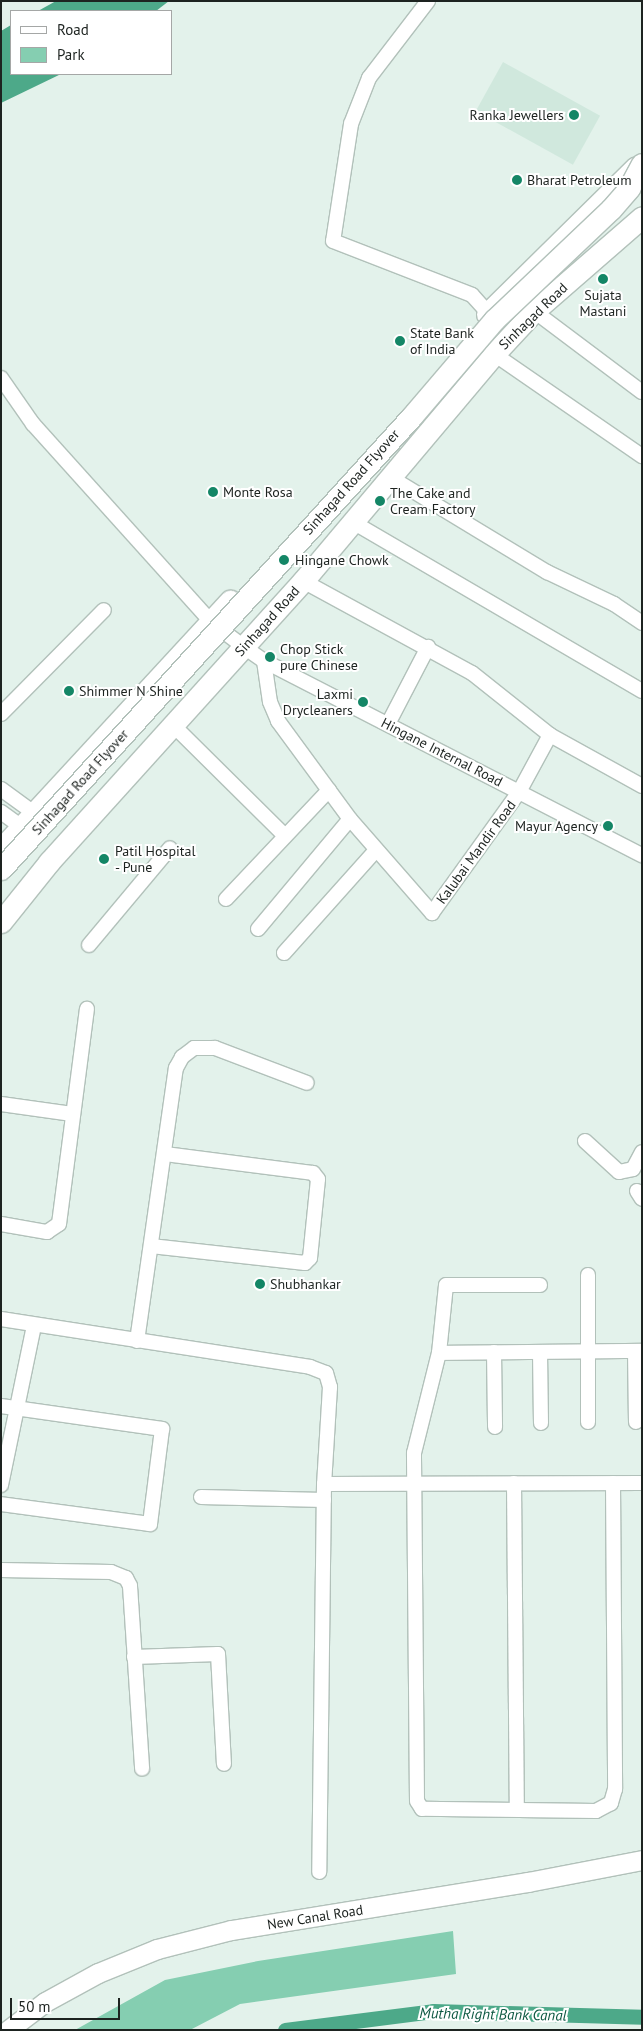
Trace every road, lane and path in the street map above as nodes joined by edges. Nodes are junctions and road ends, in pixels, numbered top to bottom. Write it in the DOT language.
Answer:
graph roads {
  1 [pos="428,1"];
  2 [pos="642,162"];
  3 [pos="642,193"];
  4 [pos="642,217"];
  5 [pos="534,311"];
  6 [pos="488,313"];
  7 [pos="494,354"];
  8 [pos="1,378"];
  9 [pos="642,392"];
  10 [pos="642,456"];
  11 [pos="390,477"];
  12 [pos="351,521"];
  13 [pos="303,581"];
  14 [pos="104,610"];
  15 [pos="211,622"];
  16 [pos="642,623"];
  17 [pos="244,647"];
  18 [pos="428,648"];
  19 [pos="264,662"];
  20 [pos="642,691"];
  21 [pos="1,714"];
  22 [pos="388,724"];
  23 [pos="174,726"];
  24 [pos="550,735"];
  25 [pos="642,786"];
  26 [pos="1,789"];
  27 [pos="329,790"];
  28 [pos="519,792"];
  29 [pos="1,812"];
  30 [pos="350,819"];
  31 [pos="28,820"];
  32 [pos="285,836"];
  33 [pos="170,848"];
  34 [pos="1,849"];
  35 [pos="376,850"];
  36 [pos="642,855"];
  37 [pos="1,869"];
  38 [pos="1,884"];
  39 [pos="226,899"];
  40 [pos="1,922"];
  41 [pos="258,929"];
  42 [pos="89,944"];
  43 [pos="284,953"];
  44 [pos="87,1009"];
  45 [pos="307,1083"];
  46 [pos="1,1104"];
  47 [pos="72,1114"];
  48 [pos="585,1141"];
  49 [pos="642,1152"];
  50 [pos="164,1154"];
  51 [pos="1,1224"];
  52 [pos="151,1246"];
  53 [pos="588,1275"];
  54 [pos="540,1285"];
  55 [pos="1,1319"];
  56 [pos="34,1326"];
  57 [pos="137,1342"];
  58 [pos="589,1351"];
  59 [pos="638,1351"];
  60 [pos="439,1352"];
  61 [pos="494,1352"];
  62 [pos="540,1352"];
  63 [pos="8,1407"];
  64 [pos="588,1422"];
  65 [pos="636,1422"];
  66 [pos="541,1423"];
  67 [pos="495,1427"];
  68 [pos="514,1483"];
  69 [pos="613,1483"];
  70 [pos="642,1483"];
  71 [pos="324,1484"];
  72 [pos="414,1484"];
  73 [pos="1,1485"];
  74 [pos="201,1497"];
  75 [pos="324,1500"];
  76 [pos="1,1504"];
  77 [pos="1,1570"];
  78 [pos="134,1658"];
  79 [pos="224,1764"];
  80 [pos="142,1769"];
  81 [pos="517,1809"];
  82 [pos="642,1860"];
  83 [pos="319,1872"];
  84 [pos="8,2030"];
  1 -- 6 [label="street"];
  2 -- 6 [label="main road"];
  2 -- 37 [label="main road, Sinhagad Road Flyover, bridge"];
  3 -- 38 [label="main road, Sinhagad Road Flyover"];
  4 -- 5 [label="main road, Sinhagad Road"];
  5 -- 7 [label="main road, Sinhagad Road"];
  5 -- 9 [label="street"];
  6 -- 15 [label="main road"];
  7 -- 10 [label="street"];
  7 -- 11 [label="main road, Sinhagad Road"];
  8 -- 15 [label="street, Hingane Internal Road"];
  11 -- 12 [label="main road, Sinhagad Road"];
  11 -- 16 [label="street"];
  12 -- 13 [label="main road, Sinhagad Road"];
  12 -- 20 [label="street"];
  13 -- 17 [label="main road, Sinhagad Road"];
  13 -- 18 [label="street"];
  14 -- 21 [label="street"];
  15 -- 17 [label="street, Hingane Internal Road"];
  15 -- 31 [label="main road"];
  17 -- 19 [label="street, Hingane Internal Road"];
  17 -- 23 [label="main road, Sinhagad Road"];
  18 -- 22 [label="street"];
  18 -- 24 [label="street"];
  19 -- 22 [label="street, Hingane Internal Road"];
  19 -- 27 [label="street"];
  22 -- 28 [label="street, Hingane Internal Road"];
  23 -- 32 [label="street"];
  23 -- 40 [label="main road, Sinhagad Road"];
  24 -- 25 [label="street"];
  24 -- 28 [label="street, Kalubai Mandir Road"];
  26 -- 31 [label="street"];
  27 -- 30 [label="street"];
  27 -- 32 [label="street"];
  28 -- 35 [label="street, Kalubai Mandir Road"];
  28 -- 36 [label="street, Hingane Internal Road"];
  29 -- 31 [label="street"];
  30 -- 35 [label="street"];
  30 -- 41 [label="street"];
  31 -- 34 [label="main road"];
  32 -- 39 [label="street"];
  33 -- 42 [label="street"];
  35 -- 43 [label="street"];
  44 -- 47 [label="street"];
  45 -- 50 [label="street"];
  46 -- 47 [label="street"];
  47 -- 51 [label="street"];
  48 -- 49 [label="street"];
  50 -- 52 [label="street"];
  50 -- 52 [label="street"];
  52 -- 57 [label="street"];
  53 -- 58 [label="street"];
  54 -- 60 [label="street"];
  55 -- 56 [label="street"];
  56 -- 57 [label="street"];
  56 -- 63 [label="street"];
  57 -- 71 [label="street"];
  58 -- 59 [label="street"];
  58 -- 62 [label="street"];
  58 -- 64 [label="street"];
  59 -- 65 [label="street"];
  60 -- 61 [label="street"];
  60 -- 72 [label="street"];
  61 -- 62 [label="street"];
  61 -- 67 [label="street"];
  62 -- 66 [label="street"];
  63 -- 73 [label="street"];
  63 -- 76 [label="street"];
  68 -- 69 [label="street"];
  68 -- 72 [label="street"];
  68 -- 81 [label="street"];
  69 -- 70 [label="street"];
  69 -- 81 [label="street"];
  71 -- 72 [label="street"];
  71 -- 75 [label="street"];
  72 -- 81 [label="street"];
  74 -- 75 [label="street"];
  75 -- 83 [label="street"];
  77 -- 78 [label="street"];
  78 -- 79 [label="street"];
  78 -- 80 [label="street"];
  82 -- 84 [label="street, New Canal Road"];
}
